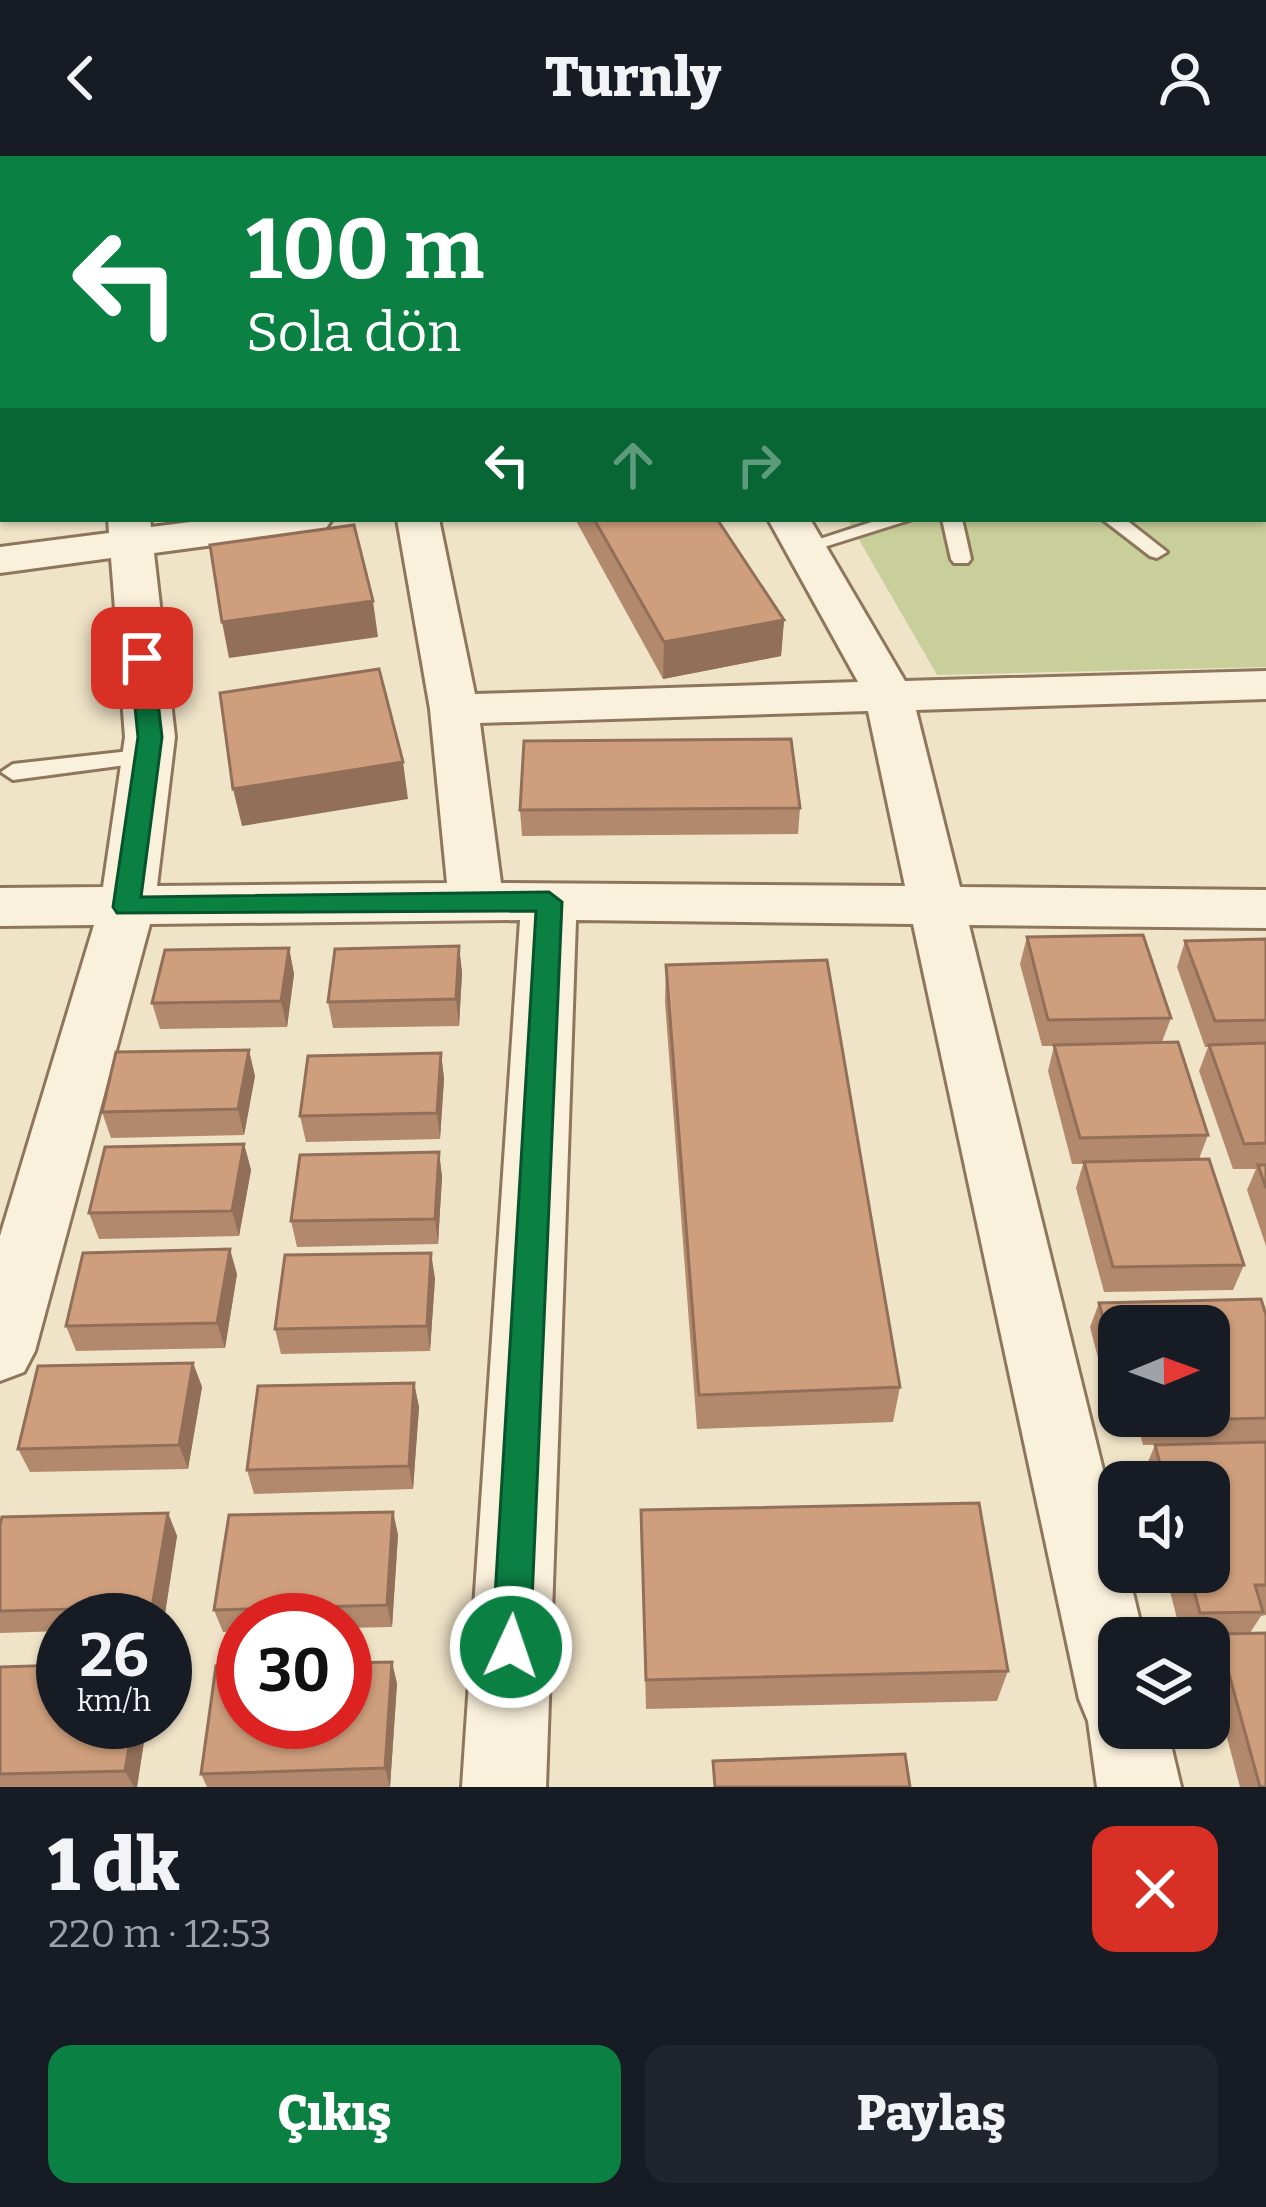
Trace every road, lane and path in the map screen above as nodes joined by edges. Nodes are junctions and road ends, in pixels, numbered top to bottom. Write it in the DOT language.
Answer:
graph roads {
  1 [pos="256,522"];
  2 [pos="419,522"];
  3 [pos="880,522"];
  4 [pos="953,522"];
  5 [pos="1116,522"];
  6 [pos="129,529"];
  7 [pos="797,533"];
  8 [pos="1157,552"];
  9 [pos="961,559"];
  10 [pos="0,560"];
  11 [pos="1266,685"];
  12 [pos="888,693"];
  13 [pos="454,709"];
  14 [pos="148,756"];
  15 [pos="13,772"];
  16 [pos="476,902"];
  17 [pos="549,902"];
  18 [pos="940,903"];
  19 [pos="0,907"];
  20 [pos="127,907"];
  21 [pos="1266,909"];
  22 [pos="0,1351"];
  23 [pos="1101,1617"];
  24 [pos="1131,1749"];
  25 [pos="504,1787"];
  26 [pos="1139,1787"];
  1 -- 6 [label="street"];
  2 -- 13 [label="street"];
  3 -- 7 [label="lane"];
  4 -- 9 [label="lane"];
  5 -- 8 [label="lane"];
  6 -- 10 [label="street"];
  6 -- 14 [label="street"];
  7 -- 12 [label="street"];
  11 -- 12 [label="street"];
  12 -- 13 [label="street"];
  12 -- 18 [label="street"];
  13 -- 16 [label="street"];
  14 -- 15 [label="lane"];
  14 -- 20 [label="street"];
  16 -- 17 [label="street"];
  16 -- 20 [label="street"];
  17 -- 18 [label="street"];
  17 -- 25 [label="street"];
  18 -- 21 [label="street"];
  18 -- 23 [label="street"];
  19 -- 20 [label="street"];
  20 -- 22 [label="street"];
  24 -- 26 [label="street"];
}
